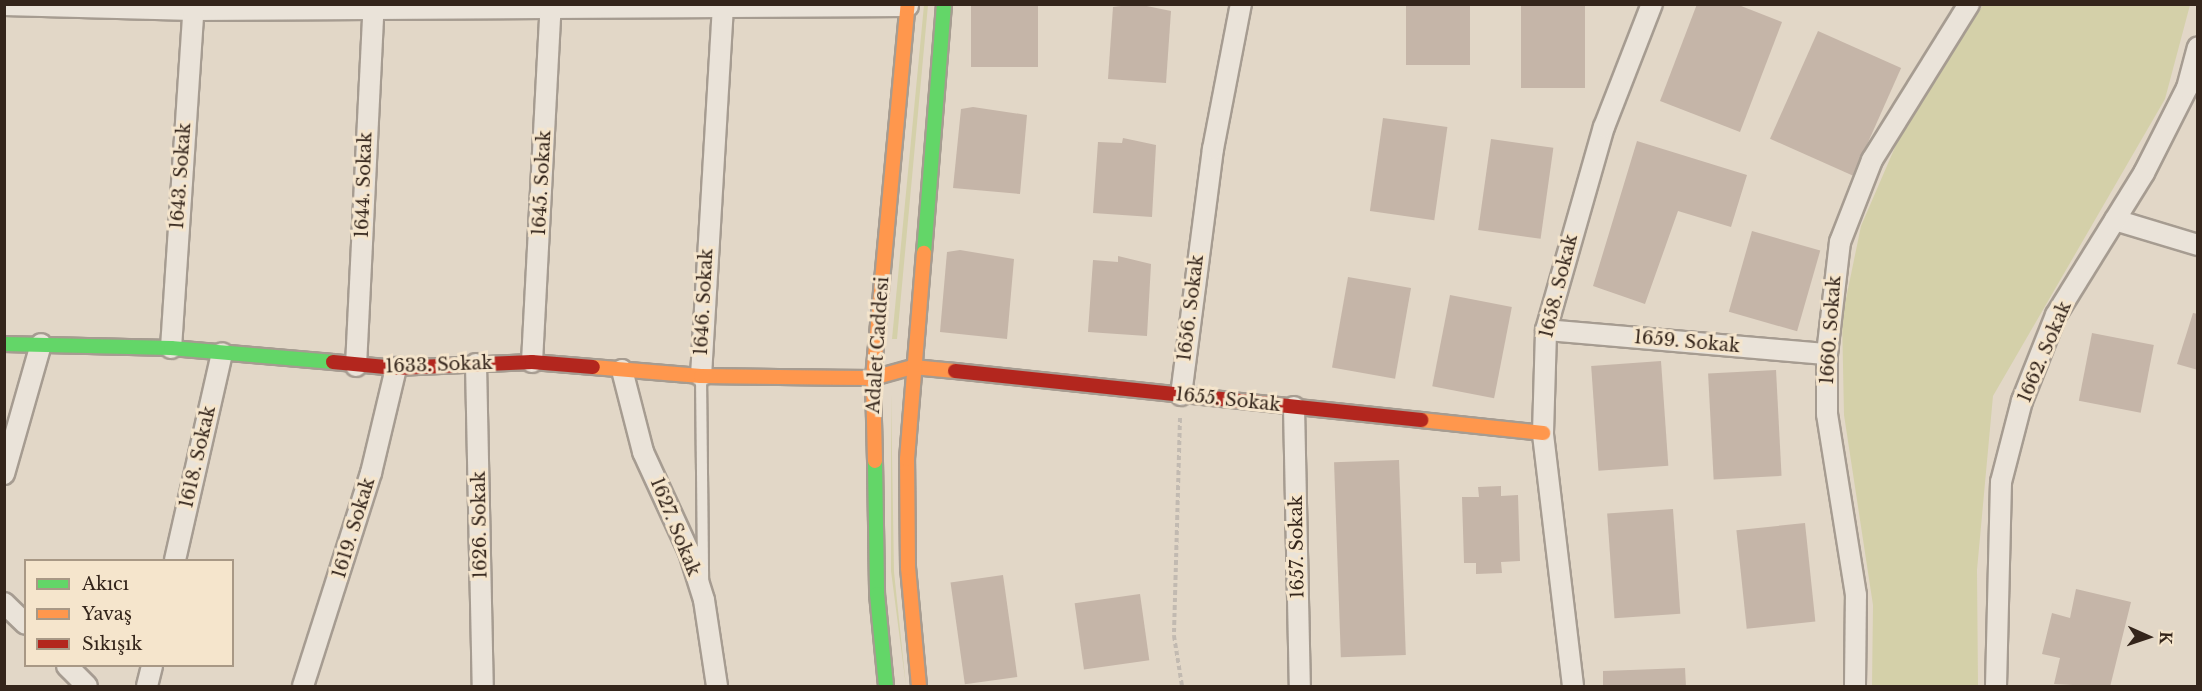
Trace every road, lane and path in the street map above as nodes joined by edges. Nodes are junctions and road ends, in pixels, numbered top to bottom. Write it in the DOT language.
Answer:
graph roads {
  1 [pos="944,4"];
  2 [pos="1241,4"];
  3 [pos="1652,4"];
  4 [pos="1969,4"];
  5 [pos="4,5"];
  6 [pos="29,5"];
  7 [pos="373,5"];
  8 [pos="908,5"];
  9 [pos="551,6"];
  10 [pos="723,6"];
  11 [pos="194,7"];
  12 [pos="2198,47"];
  13 [pos="2115,220"];
  14 [pos="2198,245"];
  15 [pos="1546,330"];
  16 [pos="4,344"];
  17 [pos="41,344"];
  18 [pos="171,348"];
  19 [pos="222,353"];
  20 [pos="1827,354"];
  21 [pos="532,362"];
  22 [pos="476,364"];
  23 [pos="356,366"];
  24 [pos="913,367"];
  25 [pos="396,368"];
  26 [pos="622,370"];
  27 [pos="700,376"];
  28 [pos="873,378"];
  29 [pos="1181,395"];
  30 [pos="1294,407"];
  31 [pos="1543,433"];
  32 [pos="4,474"];
  33 [pos="175,559"];
  34 [pos="704,600"];
  35 [pos="4,603"];
  36 [pos="24,622"];
  37 [pos="68,667"];
  38 [pos="152,667"];
  39 [pos="87,687"];
  40 [pos="147,687"];
  41 [pos="303,687"];
  42 [pos="483,687"];
  43 [pos="717,687"];
  44 [pos="886,687"];
  45 [pos="919,687"];
  46 [pos="1182,687"];
  47 [pos="1300,687"];
  48 [pos="1573,687"];
  49 [pos="1856,687"];
  50 [pos="1996,687"];
  1 -- 24 [label="street"];
  2 -- 29 [label="street, 1656. Sokak"];
  3 -- 15 [label="street, 1658. Sokak"];
  4 -- 20 [label="street, 1660. Sokak"];
  5 -- 6 [label="street"];
  6 -- 11 [label="street"];
  7 -- 9 [label="street"];
  7 -- 11 [label="street"];
  7 -- 23 [label="street, 1644. Sokak"];
  8 -- 10 [label="street"];
  8 -- 28 [label="street, Adalet Caddesi"];
  9 -- 10 [label="street"];
  9 -- 21 [label="street, 1645. Sokak"];
  10 -- 27 [label="street, 1646. Sokak"];
  11 -- 18 [label="street, 1643. Sokak"];
  12 -- 13 [label="street, 1662. Sokak"];
  13 -- 14 [label="street"];
  13 -- 50 [label="street, 1662. Sokak"];
  15 -- 20 [label="street, 1659. Sokak"];
  15 -- 31 [label="street, 1658. Sokak"];
  16 -- 17 [label="street, 1633. Sokak"];
  17 -- 18 [label="street, 1633. Sokak"];
  17 -- 32 [label="street"];
  18 -- 19 [label="street, 1633. Sokak"];
  19 -- 23 [label="street, 1633. Sokak"];
  19 -- 33 [label="street, 1618. Sokak"];
  20 -- 49 [label="street, 1660. Sokak"];
  21 -- 22 [label="street, 1633. Sokak"];
  21 -- 26 [label="street, 1633. Sokak"];
  22 -- 25 [label="street, 1633. Sokak"];
  22 -- 42 [label="street, 1626. Sokak"];
  23 -- 25 [label="street, 1633. Sokak"];
  24 -- 28 [label="street, 1633. Sokak"];
  24 -- 29 [label="street, 1655. Sokak"];
  24 -- 45 [label="street"];
  25 -- 41 [label="street, 1619. Sokak"];
  26 -- 27 [label="street, 1633. Sokak"];
  26 -- 34 [label="street, 1627. Sokak"];
  27 -- 28 [label="street, 1633. Sokak"];
  27 -- 34 [label="lane, 1646. Sokak"];
  28 -- 44 [label="street, Adalet Caddesi"];
  29 -- 30 [label="street, 1655. Sokak"];
  29 -- 46 [label="path"];
  30 -- 31 [label="street, 1655. Sokak"];
  30 -- 47 [label="street, 1657. Sokak"];
  31 -- 48 [label="street, 1658. Sokak"];
  34 -- 43 [label="street, 1627. Sokak"];
  35 -- 36 [label="street"];
  37 -- 39 [label="street"];
  38 -- 40 [label="street"];
}
